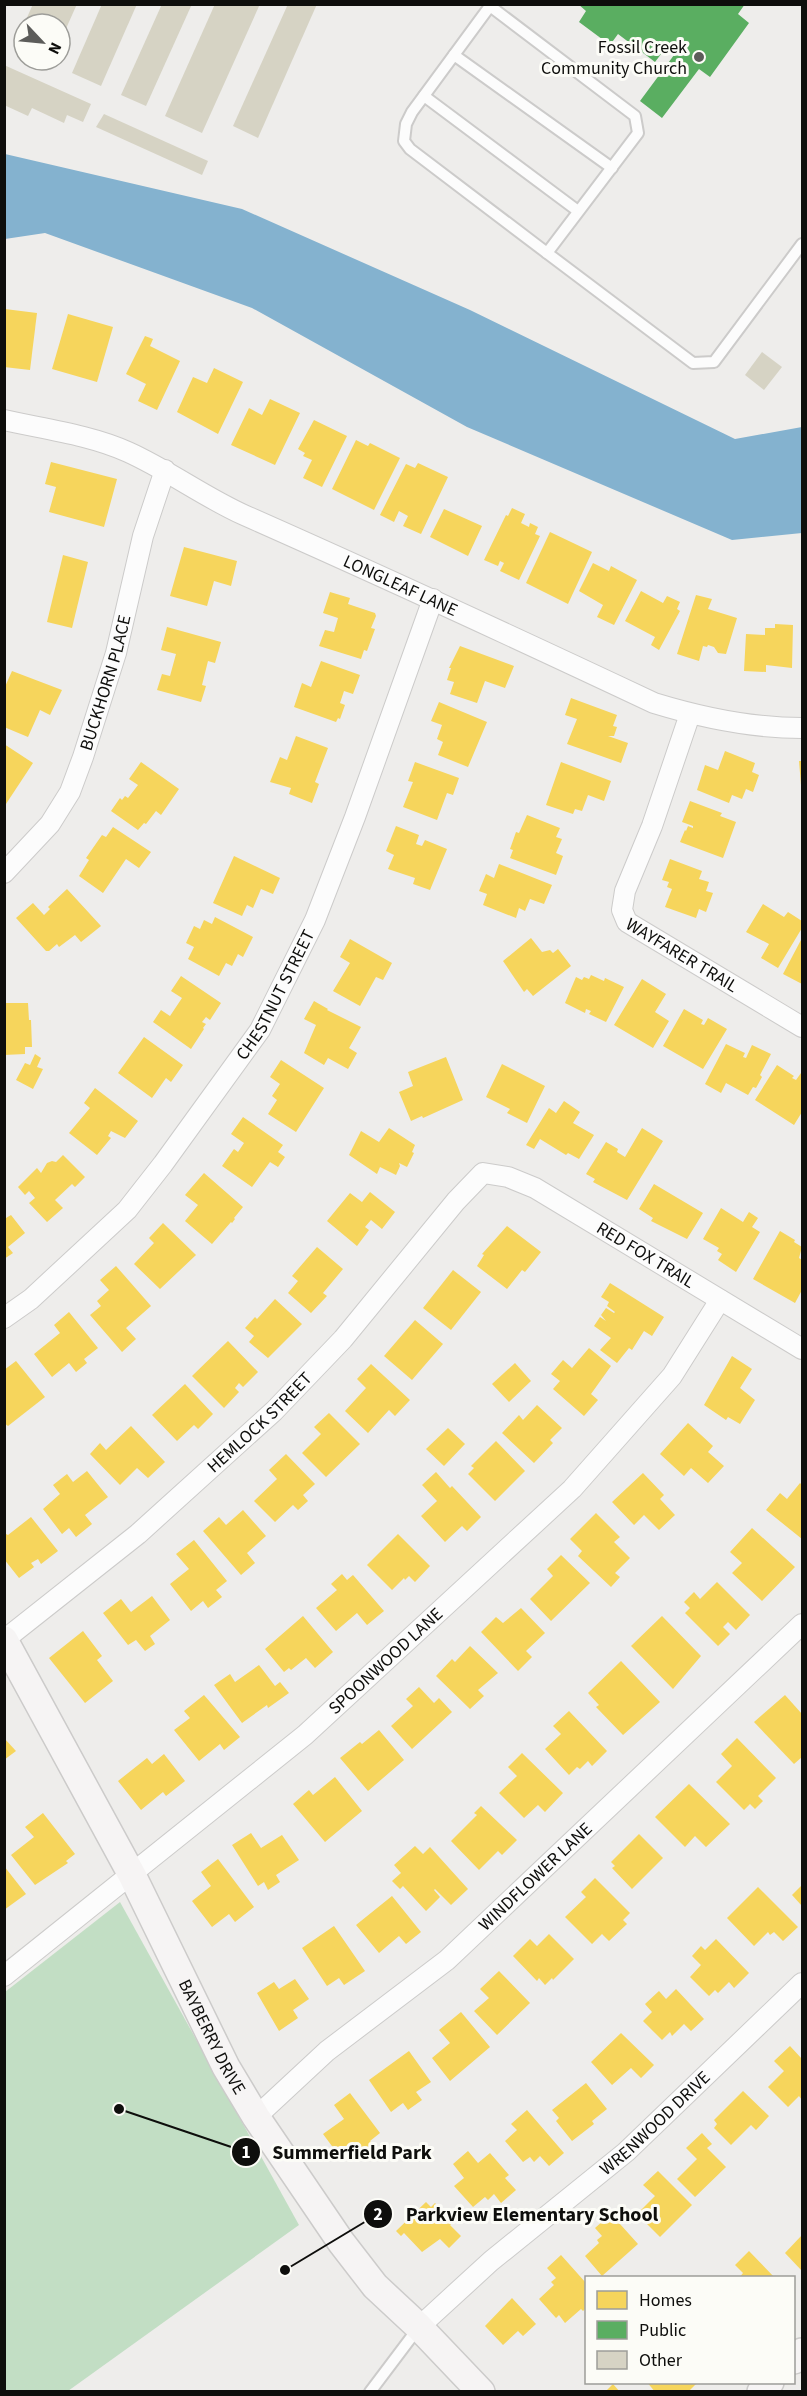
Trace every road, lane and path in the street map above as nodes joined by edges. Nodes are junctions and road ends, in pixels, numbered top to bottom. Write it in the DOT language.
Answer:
graph roads {
  1 [pos="491,5"];
  2 [pos="454,55"];
  3 [pos="424,96"];
  4 [pos="612,168"];
  5 [pos="579,211"];
  6 [pos="802,244"];
  7 [pos="547,253"];
  8 [pos="4,420"];
  9 [pos="165,470"];
  10 [pos="433,599"];
  11 [pos="690,714"];
  12 [pos="802,728"];
  13 [pos="4,873"];
  14 [pos="802,1027"];
  15 [pos="483,1173"];
  16 [pos="720,1300"];
  17 [pos="4,1318"];
  18 [pos="802,1349"];
  19 [pos="802,1624"];
  20 [pos="5,1640"];
  21 [pos="132,1875"];
  22 [pos="4,1976"];
  23 [pos="802,1983"];
  24 [pos="256,2117"];
  25 [pos="419,2327"];
  26 [pos="370,2391"];
  27 [pos="481,2391"];
  1 -- 2 [label="lane"];
  1 -- 4 [label="lane"];
  2 -- 3 [label="lane"];
  2 -- 4 [label="lane"];
  3 -- 5 [label="lane"];
  3 -- 7 [label="lane"];
  4 -- 5 [label="lane"];
  5 -- 7 [label="lane"];
  6 -- 7 [label="lane"];
  8 -- 9 [label="street, LONGLEAF LANE"];
  9 -- 10 [label="street, LONGLEAF LANE"];
  9 -- 13 [label="street, BUCKHORN PLACE"];
  10 -- 11 [label="street, LONGLEAF LANE"];
  10 -- 17 [label="street, CHESTNUT STREET"];
  11 -- 12 [label="street, LONGLEAF LANE"];
  11 -- 14 [label="street, WAYFARER TRAIL"];
  15 -- 16 [label="street, RED FOX TRAIL"];
  15 -- 20 [label="street, HEMLOCK STREET"];
  16 -- 18 [label="street, RED FOX TRAIL"];
  16 -- 21 [label="street, SPOONWOOD LANE"];
  19 -- 24 [label="street, WINDFLOWER LANE"];
  20 -- 21 [label="street, BAYBERRY DRIVE"];
  21 -- 22 [label="street, SPOONWOOD LANE"];
  21 -- 24 [label="street, BAYBERRY DRIVE"];
  23 -- 25 [label="street, WRENWOOD DRIVE"];
  24 -- 25 [label="street, BAYBERRY DRIVE"];
  25 -- 26 [label="lane"];
  25 -- 27 [label="street, BAYBERRY DRIVE"];
}
